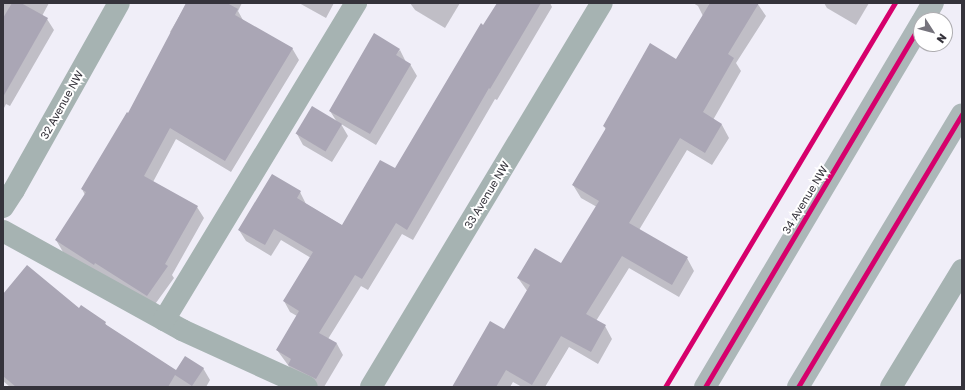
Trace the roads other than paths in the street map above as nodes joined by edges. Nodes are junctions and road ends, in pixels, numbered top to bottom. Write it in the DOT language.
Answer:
graph roads {
  1 [pos="119,3"];
  2 [pos="356,3"];
  3 [pos="602,3"];
  4 [pos="933,3"];
  5 [pos="928,12"];
  6 [pos="913,36"];
  7 [pos="962,114"];
  8 [pos="3,207"];
  9 [pos="3,231"];
  10 [pos="962,270"];
  11 [pos="164,320"];
  12 [pos="307,387"];
  13 [pos="371,387"];
  14 [pos="705,387"];
  15 [pos="798,387"];
  16 [pos="891,387"];
  1 -- 8 [label="street, 32 Avenue NW"];
  2 -- 11 [label="street"];
  3 -- 13 [label="street, 33 Avenue NW"];
  4 -- 5 [label="main road"];
  6 -- 14 [label="main road, 34 Avenue NW"];
  7 -- 15 [label="main road"];
  9 -- 11 [label="street"];
  10 -- 16 [label="street"];
  11 -- 12 [label="street"];
}
